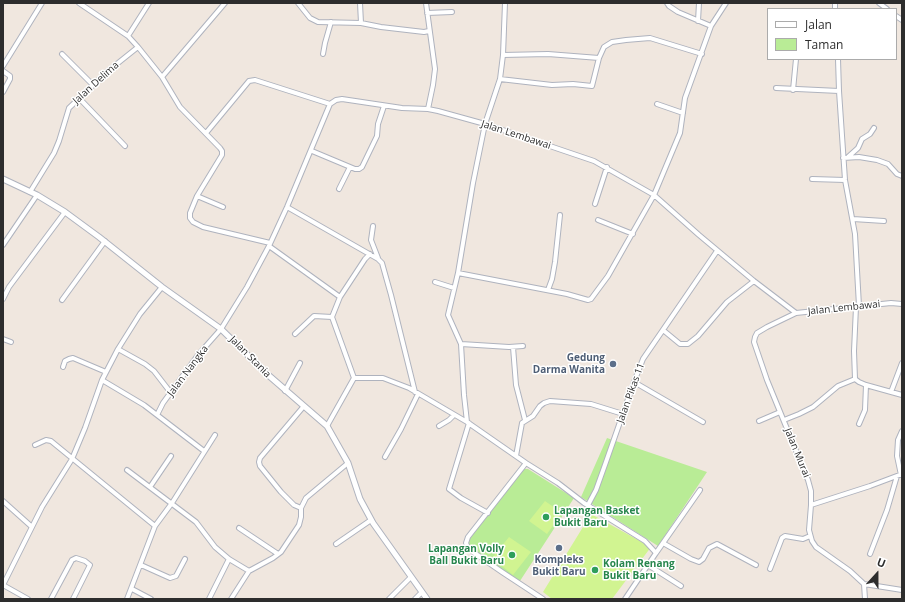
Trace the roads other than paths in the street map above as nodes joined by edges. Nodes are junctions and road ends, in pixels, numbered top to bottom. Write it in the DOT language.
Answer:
graph roads {
  1 [pos="42,3"];
  2 [pos="148,3"];
  3 [pos="224,3"];
  4 [pos="298,3"];
  5 [pos="360,3"];
  6 [pos="426,3"];
  7 [pos="505,3"];
  8 [pos="667,3"];
  9 [pos="699,3"];
  10 [pos="726,3"];
  11 [pos="81,4"];
  12 [pos="452,12"];
  13 [pos="427,13"];
  14 [pos="698,21"];
  15 [pos="331,22"];
  16 [pos="361,23"];
  17 [pos="711,26"];
  18 [pos="429,31"];
  19 [pos="128,36"];
  20 [pos="138,46"];
  21 [pos="62,54"];
  22 [pos="323,54"];
  23 [pos="702,54"];
  24 [pos="503,55"];
  25 [pos="599,58"];
  26 [pos="796,60"];
  27 [pos="838,60"];
  28 [pos="3,66"];
  29 [pos="3,71"];
  30 [pos="162,77"];
  31 [pos="500,79"];
  32 [pos="93,85"];
  33 [pos="776,88"];
  34 [pos="793,90"];
  35 [pos="3,92"];
  36 [pos="839,92"];
  37 [pos="79,98"];
  38 [pos="330,104"];
  39 [pos="657,104"];
  40 [pos="384,106"];
  41 [pos="428,109"];
  42 [pos="683,113"];
  43 [pos="485,124"];
  44 [pos="874,128"];
  45 [pos="206,133"];
  46 [pos="125,146"];
  47 [pos="312,151"];
  48 [pos="846,158"];
  49 [pos="350,167"];
  50 [pos="607,167"];
  51 [pos="902,176"];
  52 [pos="3,179"];
  53 [pos="812,179"];
  54 [pos="845,180"];
  55 [pos="339,189"];
  56 [pos="30,192"];
  57 [pos="37,195"];
  58 [pos="654,195"];
  59 [pos="197,196"];
  60 [pos="595,204"];
  61 [pos="287,207"];
  62 [pos="223,208"];
  63 [pos="65,212"];
  64 [pos="560,215"];
  65 [pos="853,219"];
  66 [pos="598,220"];
  67 [pos="884,221"];
  68 [pos="373,226"];
  69 [pos="633,234"];
  70 [pos="105,241"];
  71 [pos="270,244"];
  72 [pos="3,245"];
  73 [pos="717,251"];
  74 [pos="370,254"];
  75 [pos="378,258"];
  76 [pos="458,273"];
  77 [pos="754,281"];
  78 [pos="435,282"];
  79 [pos="162,287"];
  80 [pos="454,288"];
  81 [pos="548,290"];
  82 [pos="340,297"];
  83 [pos="3,299"];
  84 [pos="62,300"];
  85 [pos="902,304"];
  86 [pos="857,307"];
  87 [pos="796,313"];
  88 [pos="332,317"];
  89 [pos="221,329"];
  90 [pos="663,330"];
  91 [pos="294,334"];
  92 [pos="3,339"];
  93 [pos="11,342"];
  94 [pos="461,344"];
  95 [pos="523,346"];
  96 [pos="513,347"];
  97 [pos="118,349"];
  98 [pos="300,363"];
  99 [pos="902,363"];
  100 [pos="63,367"];
  101 [pos="106,372"];
  102 [pos="354,378"];
  103 [pos="855,379"];
  104 [pos="102,380"];
  105 [pos="634,382"];
  106 [pos="866,385"];
  107 [pos="285,391"];
  108 [pos="891,392"];
  109 [pos="171,393"];
  110 [pos="417,393"];
  111 [pos="902,395"];
  112 [pos="304,406"];
  113 [pos="780,412"];
  114 [pos="623,414"];
  115 [pos="157,415"];
  116 [pos="454,415"];
  117 [pos="525,420"];
  118 [pos="784,420"];
  119 [pos="759,421"];
  120 [pos="703,422"];
  121 [pos="468,423"];
  122 [pos="859,424"];
  123 [pos="327,426"];
  124 [pos="439,426"];
  125 [pos="902,431"];
  126 [pos="214,435"];
  127 [pos="35,445"];
  128 [pos="204,451"];
  129 [pos="171,456"];
  130 [pos="516,456"];
  131 [pos="385,457"];
  132 [pos="72,459"];
  133 [pos="348,463"];
  134 [pos="526,464"];
  135 [pos="127,470"];
  136 [pos="900,475"];
  137 [pos="150,487"];
  138 [pos="700,490"];
  139 [pos="3,501"];
  140 [pos="172,502"];
  141 [pos="588,505"];
  142 [pos="811,505"];
  143 [pos="301,508"];
  144 [pos="488,513"];
  145 [pos="371,520"];
  146 [pos="155,526"];
  147 [pos="32,527"];
  148 [pos="239,528"];
  149 [pos="810,536"];
  150 [pos="663,543"];
  151 [pos="336,544"];
  152 [pos="656,553"];
  153 [pos="278,554"];
  154 [pos="870,554"];
  155 [pos="185,559"];
  156 [pos="229,559"];
  157 [pos="141,565"];
  158 [pos="756,565"];
  159 [pos="648,566"];
  160 [pos="770,569"];
  161 [pos="249,571"];
  162 [pos="411,577"];
  163 [pos="864,584"];
  164 [pos="3,585"];
  165 [pos="681,586"];
  166 [pos="132,589"];
  167 [pos="902,590"];
  168 [pos="422,592"];
  169 [pos="28,599"];
  170 [pos="51,599"];
  171 [pos="73,599"];
  172 [pos="127,599"];
  173 [pos="151,599"];
  174 [pos="209,599"];
  175 [pos="231,599"];
  176 [pos="389,599"];
  177 [pos="415,599"];
  178 [pos="427,599"];
  179 [pos="543,599"];
  180 [pos="625,599"];
  181 [pos="865,599"];
  1 -- 28 [label="street"];
  2 -- 19 [label="street"];
  3 -- 30 [label="street"];
  4 -- 15 [label="street"];
  5 -- 16 [label="street"];
  6 -- 13 [label="street"];
  7 -- 24 [label="street"];
  8 -- 14 [label="street"];
  9 -- 14 [label="street"];
  10 -- 17 [label="street"];
  11 -- 19 [label="street"];
  12 -- 13 [label="street"];
  13 -- 18 [label="street"];
  14 -- 17 [label="street"];
  15 -- 16 [label="street"];
  15 -- 22 [label="street"];
  16 -- 18 [label="street"];
  17 -- 23 [label="street"];
  18 -- 41 [label="street"];
  19 -- 20 [label="street"];
  20 -- 30 [label="street"];
  20 -- 32 [label="street, Jalan Delima"];
  21 -- 32 [label="street"];
  23 -- 25 [label="street"];
  23 -- 42 [label="street"];
  24 -- 25 [label="street"];
  24 -- 31 [label="street"];
  25 -- 31 [label="street"];
  26 -- 34 [label="street"];
  27 -- 36 [label="street"];
  29 -- 35 [label="street"];
  30 -- 45 [label="street"];
  31 -- 43 [label="street"];
  32 -- 37 [label="street, Jalan Delima"];
  33 -- 34 [label="street"];
  34 -- 36 [label="street"];
  36 -- 48 [label="street"];
  37 -- 46 [label="street"];
  37 -- 56 [label="street, Jalan Delima"];
  38 -- 40 [label="street, Jalan Lembawai"];
  38 -- 45 [label="street"];
  38 -- 47 [label="street"];
  39 -- 42 [label="street"];
  40 -- 41 [label="street, Jalan Lembawai"];
  40 -- 49 [label="street"];
  41 -- 43 [label="street, Jalan Lembawai"];
  42 -- 58 [label="street"];
  43 -- 50 [label="street, Jalan Lembawai"];
  43 -- 76 [label="street"];
  44 -- 48 [label="street"];
  45 -- 59 [label="street"];
  47 -- 49 [label="street"];
  47 -- 61 [label="street"];
  48 -- 51 [label="street"];
  48 -- 54 [label="street"];
  49 -- 55 [label="street"];
  50 -- 58 [label="street, Jalan Lembawai"];
  50 -- 60 [label="street"];
  52 -- 56 [label="street, Jalan Stania"];
  53 -- 54 [label="street"];
  54 -- 65 [label="street"];
  56 -- 57 [label="street, Jalan Stania"];
  57 -- 63 [label="street, Jalan Stania"];
  57 -- 72 [label="street"];
  58 -- 69 [label="street"];
  58 -- 73 [label="street, Jalan Lembawai"];
  59 -- 62 [label="street"];
  59 -- 71 [label="street"];
  61 -- 71 [label="street"];
  61 -- 74 [label="street"];
  63 -- 70 [label="street, Jalan Stania"];
  63 -- 83 [label="street"];
  64 -- 81 [label="street"];
  65 -- 67 [label="street"];
  65 -- 86 [label="street"];
  66 -- 69 [label="street"];
  68 -- 75 [label="street"];
  69 -- 81 [label="street"];
  70 -- 79 [label="street, Jalan Stania"];
  70 -- 84 [label="street"];
  71 -- 82 [label="street"];
  71 -- 89 [label="street"];
  73 -- 77 [label="street, Jalan Lembawai"];
  73 -- 90 [label="street, Jalan Pikas 11"];
  74 -- 75 [label="street"];
  74 -- 82 [label="street"];
  75 -- 110 [label="street"];
  76 -- 80 [label="street"];
  76 -- 81 [label="street"];
  77 -- 87 [label="street, Jalan Lembawai"];
  77 -- 90 [label="street"];
  78 -- 80 [label="street"];
  79 -- 89 [label="street, Jalan Stania"];
  79 -- 97 [label="street"];
  80 -- 94 [label="street"];
  82 -- 88 [label="street"];
  85 -- 86 [label="street, Jalan Lembawai"];
  86 -- 87 [label="street, Jalan Lembawai"];
  86 -- 103 [label="street"];
  87 -- 113 [label="street, Jalan Murai"];
  88 -- 91 [label="street"];
  88 -- 102 [label="street"];
  89 -- 107 [label="street, Jalan Stania"];
  89 -- 109 [label="street, Jalan Nangka"];
  90 -- 105 [label="street, Jalan Pikas 11"];
  92 -- 93 [label="street"];
  94 -- 96 [label="street"];
  94 -- 121 [label="street"];
  95 -- 96 [label="street"];
  96 -- 117 [label="street"];
  97 -- 101 [label="street"];
  97 -- 109 [label="street"];
  98 -- 107 [label="street"];
  99 -- 108 [label="street"];
  100 -- 101 [label="street"];
  101 -- 104 [label="street"];
  102 -- 110 [label="street"];
  102 -- 123 [label="street"];
  103 -- 106 [label="street"];
  103 -- 118 [label="street"];
  104 -- 115 [label="street"];
  104 -- 132 [label="street"];
  105 -- 114 [label="street, Jalan Pikas 11"];
  105 -- 120 [label="street"];
  106 -- 108 [label="street"];
  106 -- 122 [label="street"];
  107 -- 112 [label="street, Jalan Stania"];
  108 -- 111 [label="street"];
  109 -- 115 [label="street, Jalan Nangka"];
  110 -- 116 [label="street"];
  110 -- 131 [label="street"];
  112 -- 123 [label="street, Jalan Stania"];
  112 -- 143 [label="street"];
  113 -- 118 [label="street, Jalan Murai"];
  113 -- 119 [label="street"];
  114 -- 117 [label="street"];
  114 -- 141 [label="street, Jalan Pikas 11"];
  115 -- 128 [label="street"];
  116 -- 121 [label="street"];
  116 -- 124 [label="street"];
  117 -- 130 [label="street"];
  118 -- 142 [label="street, Jalan Murai"];
  121 -- 130 [label="street"];
  121 -- 144 [label="street"];
  123 -- 133 [label="street, Jalan Stania"];
  125 -- 136 [label="street"];
  126 -- 128 [label="street"];
  127 -- 132 [label="street"];
  128 -- 140 [label="street"];
  129 -- 137 [label="street"];
  130 -- 134 [label="street"];
  132 -- 146 [label="street"];
  132 -- 147 [label="street"];
  133 -- 143 [label="street"];
  133 -- 145 [label="street, Jalan Stania"];
  134 -- 141 [label="street"];
  134 -- 144 [label="street"];
  135 -- 137 [label="street"];
  136 -- 142 [label="street"];
  136 -- 154 [label="street"];
  137 -- 140 [label="street"];
  138 -- 150 [label="street"];
  139 -- 147 [label="street"];
  140 -- 146 [label="street"];
  140 -- 156 [label="street"];
  141 -- 152 [label="street"];
  142 -- 149 [label="street, Jalan Murai"];
  143 -- 153 [label="street"];
  144 -- 179 [label="street"];
  145 -- 151 [label="street"];
  145 -- 162 [label="street, Jalan Stania"];
  146 -- 157 [label="street"];
  147 -- 164 [label="street"];
  148 -- 153 [label="street"];
  149 -- 160 [label="street"];
  149 -- 163 [label="street"];
  150 -- 152 [label="street"];
  150 -- 158 [label="street"];
  152 -- 159 [label="street"];
  153 -- 161 [label="street"];
  155 -- 157 [label="street"];
  156 -- 161 [label="street"];
  156 -- 174 [label="street"];
  157 -- 166 [label="street"];
  159 -- 165 [label="street"];
  159 -- 180 [label="street"];
  161 -- 175 [label="street"];
  162 -- 168 [label="street, Jalan Stania"];
  162 -- 176 [label="street"];
  163 -- 167 [label="street"];
  163 -- 181 [label="street"];
  164 -- 169 [label="street"];
  166 -- 172 [label="street"];
  166 -- 173 [label="street"];
  168 -- 177 [label="street"];
  168 -- 178 [label="street, Jalan Stania"];
  170 -- 171 [label="street"];
}
